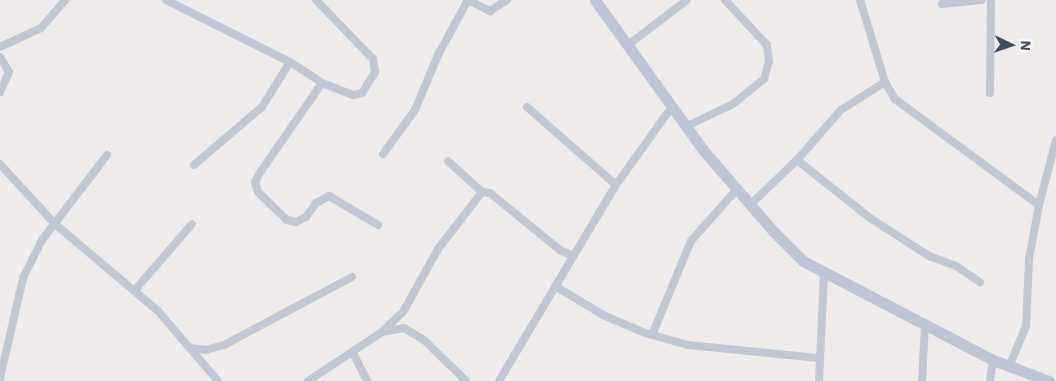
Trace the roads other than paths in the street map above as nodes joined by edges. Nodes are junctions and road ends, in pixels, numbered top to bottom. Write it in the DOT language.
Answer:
graph roads {
  1 [pos="65,0"];
  2 [pos="166,0"];
  3 [pos="316,0"];
  4 [pos="468,0"];
  5 [pos="507,0"];
  6 [pos="595,0"];
  7 [pos="687,0"];
  8 [pos="725,0"];
  9 [pos="860,0"];
  10 [pos="982,0"];
  11 [pos="991,0"];
  12 [pos="942,4"];
  13 [pos="628,45"];
  14 [pos="0,47"];
  15 [pos="0,57"];
  16 [pos="290,62"];
  17 [pos="885,82"];
  18 [pos="322,83"];
  19 [pos="0,92"];
  20 [pos="990,93"];
  21 [pos="527,107"];
  22 [pos="671,108"];
  23 [pos="685,127"];
  24 [pos="1056,140"];
  25 [pos="383,154"];
  26 [pos="107,155"];
  27 [pos="798,160"];
  28 [pos="448,161"];
  29 [pos="0,164"];
  30 [pos="194,165"];
  31 [pos="616,185"];
  32 [pos="736,189"];
  33 [pos="482,192"];
  34 [pos="750,205"];
  35 [pos="1038,205"];
  36 [pos="55,224"];
  37 [pos="192,224"];
  38 [pos="378,225"];
  39 [pos="573,256"];
  40 [pos="824,274"];
  41 [pos="352,277"];
  42 [pos="980,282"];
  43 [pos="555,286"];
  44 [pos="135,290"];
  45 [pos="403,312"];
  46 [pos="925,326"];
  47 [pos="404,328"];
  48 [pos="382,332"];
  49 [pos="652,335"];
  50 [pos="190,348"];
  51 [pos="353,353"];
  52 [pos="819,358"];
  53 [pos="993,360"];
  54 [pos="1009,367"];
  55 [pos="0,378"];
  56 [pos="218,381"];
  57 [pos="308,381"];
  58 [pos="368,381"];
  59 [pos="466,381"];
  60 [pos="499,381"];
  61 [pos="819,381"];
  62 [pos="922,381"];
  63 [pos="990,381"];
  64 [pos="1049,381"];
  1 -- 14 [label="street"];
  2 -- 16 [label="street"];
  3 -- 18 [label="street"];
  4 -- 5 [label="street"];
  4 -- 25 [label="street"];
  6 -- 13 [label="street"];
  7 -- 13 [label="street"];
  8 -- 23 [label="street"];
  9 -- 17 [label="street"];
  10 -- 12 [label="street"];
  11 -- 20 [label="street"];
  13 -- 22 [label="street"];
  15 -- 19 [label="street"];
  16 -- 18 [label="street"];
  16 -- 30 [label="street"];
  17 -- 27 [label="street"];
  17 -- 35 [label="street"];
  18 -- 38 [label="street"];
  21 -- 31 [label="street"];
  22 -- 23 [label="street"];
  22 -- 31 [label="street"];
  23 -- 32 [label="street"];
  24 -- 35 [label="street"];
  26 -- 36 [label="street"];
  27 -- 34 [label="street"];
  27 -- 42 [label="street"];
  28 -- 33 [label="street"];
  29 -- 36 [label="street"];
  31 -- 39 [label="street"];
  32 -- 34 [label="street"];
  32 -- 49 [label="street"];
  33 -- 39 [label="street"];
  33 -- 45 [label="street"];
  34 -- 40 [label="street"];
  35 -- 54 [label="street"];
  36 -- 44 [label="street"];
  36 -- 55 [label="street"];
  37 -- 44 [label="street"];
  39 -- 43 [label="street"];
  40 -- 46 [label="street"];
  40 -- 52 [label="street"];
  41 -- 50 [label="street"];
  43 -- 49 [label="street"];
  43 -- 60 [label="street"];
  44 -- 50 [label="street"];
  45 -- 47 [label="street"];
  45 -- 48 [label="street"];
  46 -- 53 [label="street"];
  46 -- 62 [label="street"];
  47 -- 48 [label="street"];
  47 -- 59 [label="street"];
  48 -- 51 [label="street"];
  49 -- 52 [label="street"];
  50 -- 56 [label="street"];
  51 -- 57 [label="street"];
  51 -- 58 [label="street"];
  52 -- 61 [label="street"];
  53 -- 54 [label="street"];
  53 -- 63 [label="street"];
  54 -- 64 [label="street"];
}
